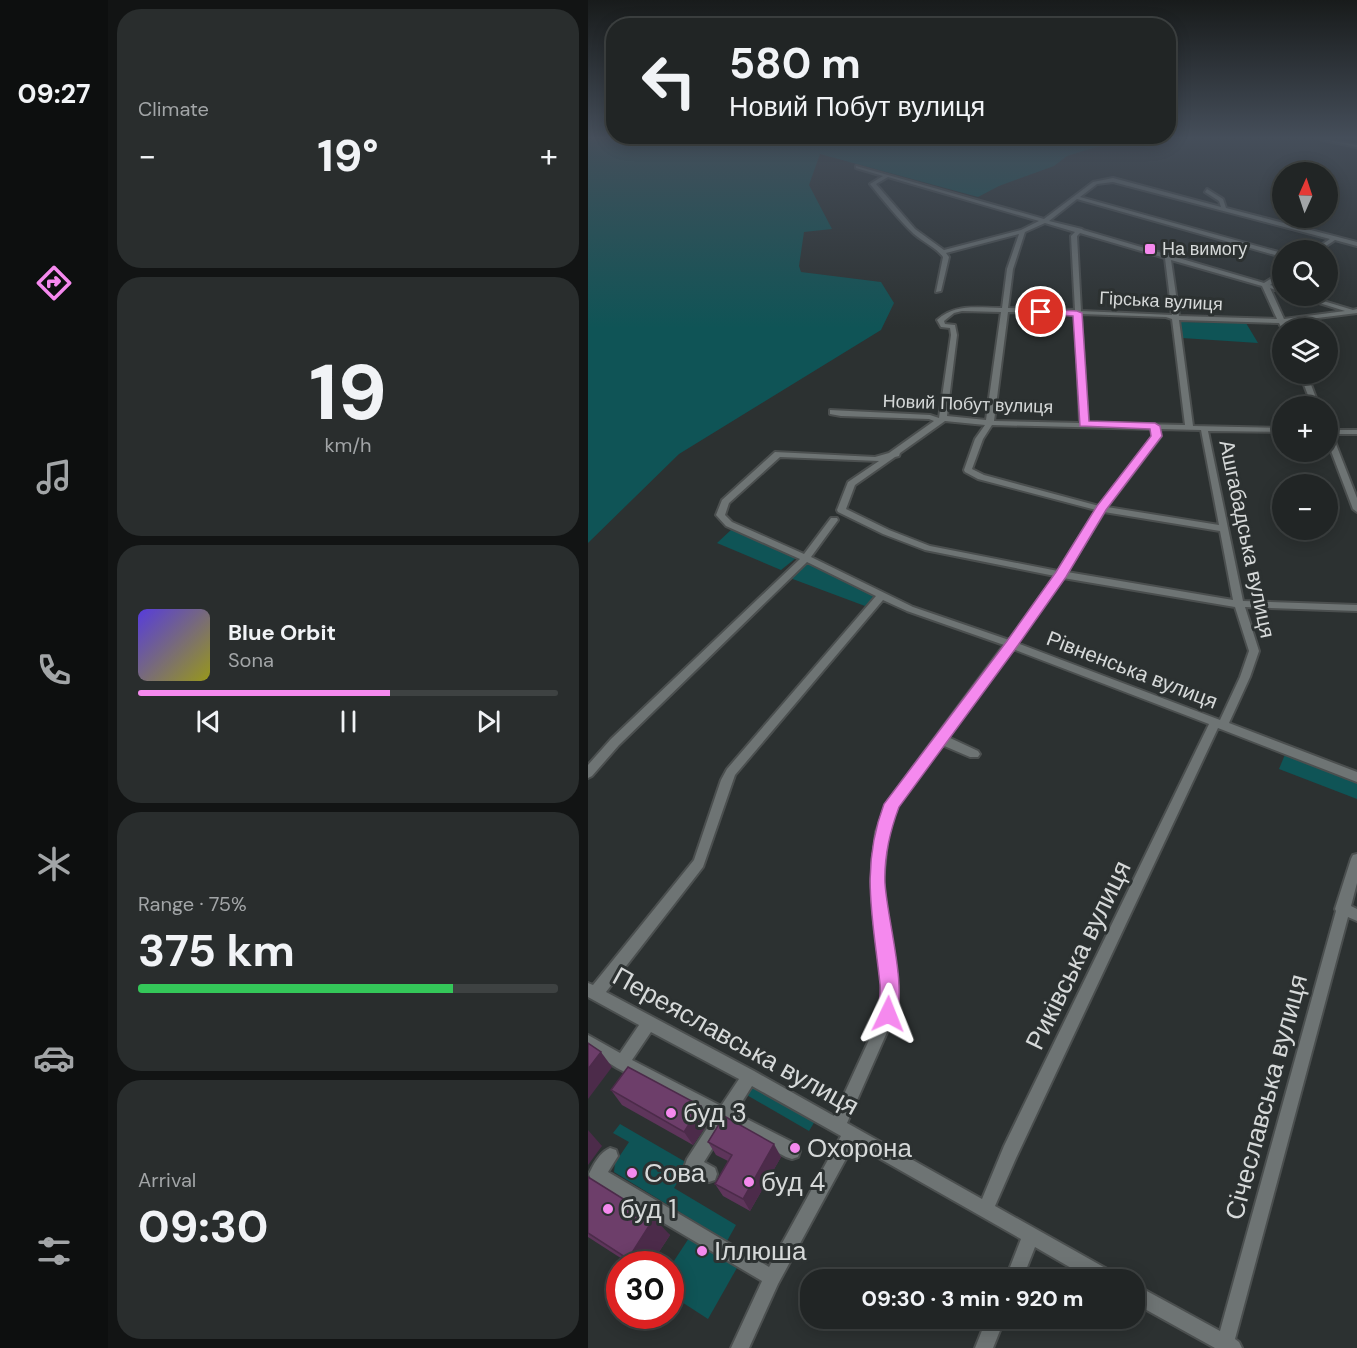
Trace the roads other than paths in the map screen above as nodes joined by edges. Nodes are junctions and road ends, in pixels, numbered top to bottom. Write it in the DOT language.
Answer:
graph roads {
  1 [pos="887,202"];
  2 [pos="981,202"];
  3 [pos="1072,202"];
  4 [pos="1092,202"];
  5 [pos="1203,202"];
  6 [pos="1222,202"];
  7 [pos="1224,207"];
  8 [pos="1047,220"];
  9 [pos="1080,230"];
  10 [pos="1023,231"];
  11 [pos="1334,238"];
  12 [pos="1331,240"];
  13 [pos="1357,244"];
  14 [pos="943,252"];
  15 [pos="1272,252"];
  16 [pos="1168,256"];
  17 [pos="1272,280"];
  18 [pos="1265,285"];
  19 [pos="1272,287"];
  20 [pos="938,291"];
  21 [pos="1336,306"];
  22 [pos="1004,311"];
  23 [pos="1357,312"];
  24 [pos="1077,313"];
  25 [pos="1175,318"];
  26 [pos="1281,318"];
  27 [pos="1307,318"];
  28 [pos="1272,321"];
  29 [pos="833,412"];
  30 [pos="941,419"];
  31 [pos="990,423"];
  32 [pos="1084,424"];
  33 [pos="1155,426"];
  34 [pos="1189,427"];
  35 [pos="1204,428"];
  36 [pos="1272,430"];
  37 [pos="1357,432"];
  38 [pos="1338,433"];
  39 [pos="896,454"];
  40 [pos="1338,459"];
  41 [pos="1101,509"];
  42 [pos="1357,509"];
  43 [pos="834,520"];
  44 [pos="1225,529"];
  45 [pos="806,558"];
  46 [pos="1061,574"];
  47 [pos="882,595"];
  48 [pos="1239,604"];
  49 [pos="1357,608"];
  50 [pos="1011,644"];
  51 [pos="1219,724"];
  52 [pos="941,739"];
  53 [pos="974,754"];
  54 [pos="588,773"];
  55 [pos="1357,777"];
  56 [pos="1357,859"];
  57 [pos="1342,909"];
  58 [pos="1357,915"];
  59 [pos="592,992"];
  60 [pos="648,1024"];
  61 [pos="588,1042"];
  62 [pos="622,1063"];
  63 [pos="749,1076"];
  64 [pos="724,1115"];
  65 [pos="845,1129"];
  66 [pos="792,1151"];
  67 [pos="610,1156"];
  68 [pos="709,1174"];
  69 [pos="986,1209"];
  70 [pos="1031,1236"];
  71 [pos="1017,1269"];
  72 [pos="1090,1269"];
  73 [pos="772,1278"];
  74 [pos="1145,1299"];
  75 [pos="992,1329"];
  76 [pos="1227,1347"];
  77 [pos="740,1348"];
  78 [pos="984,1348"];
  1 -- 14 [label="street"];
  2 -- 8 [label="street"];
  3 -- 8 [label="street"];
  4 -- 15 [label="street"];
  5 -- 7 [label="street"];
  6 -- 7 [label="street"];
  7 -- 11 [label="street"];
  8 -- 9 [label="street"];
  8 -- 10 [label="street"];
  9 -- 16 [label="street"];
  9 -- 24 [label="street"];
  10 -- 14 [label="street"];
  10 -- 22 [label="street"];
  11 -- 12 [label="street"];
  11 -- 13 [label="street"];
  14 -- 20 [label="street"];
  16 -- 18 [label="street"];
  16 -- 25 [label="street, Ашгабадська вулиця"];
  17 -- 18 [label="street"];
  18 -- 19 [label="street"];
  18 -- 26 [label="street"];
  21 -- 23 [label="street"];
  22 -- 24 [label="street, Гірська вулиця"];
  22 -- 30 [label="street, Гірська вулиця"];
  22 -- 31 [label="street"];
  23 -- 27 [label="street, Гірська вулиця"];
  24 -- 25 [label="street, Гірська вулиця"];
  24 -- 32 [label="street"];
  25 -- 28 [label="street, Гірська вулиця"];
  25 -- 34 [label="street, Ашгабадська вулиця"];
  29 -- 30 [label="street, Новий Побут вулиця"];
  30 -- 31 [label="street, Новий Побут вулиця"];
  30 -- 39 [label="street"];
  31 -- 32 [label="street, Новий Побут вулиця"];
  31 -- 41 [label="street"];
  32 -- 33 [label="street, Новий Побут вулиця"];
  33 -- 34 [label="street, Новий Побут вулиця"];
  33 -- 41 [label="street"];
  34 -- 35 [label="street, Новий Побут вулиця"];
  35 -- 36 [label="street, Новий Побут вулиця"];
  35 -- 44 [label="street, Ашгабадська вулиця"];
  37 -- 38 [label="street"];
  39 -- 45 [label="street, Рівненська вулиця"];
  39 -- 46 [label="street"];
  40 -- 42 [label="street"];
  41 -- 44 [label="street"];
  41 -- 46 [label="street"];
  43 -- 45 [label="street"];
  44 -- 48 [label="street, Ашгабадська вулиця"];
  45 -- 47 [label="street, Рівненська вулиця"];
  45 -- 54 [label="street"];
  46 -- 48 [label="street"];
  46 -- 50 [label="street"];
  47 -- 50 [label="street, Рівненська вулиця"];
  47 -- 59 [label="street"];
  48 -- 49 [label="street"];
  48 -- 51 [label="street, Ашгабадська вулиця"];
  50 -- 51 [label="street, Рівненська вулиця"];
  50 -- 52 [label="street"];
  51 -- 55 [label="street, Рівненська вулиця"];
  51 -- 69 [label="street, Риківська вулиця"];
  52 -- 53 [label="street"];
  52 -- 65 [label="street"];
  56 -- 57 [label="street, Січеславська вулиця"];
  57 -- 58 [label="street"];
  57 -- 76 [label="street, Січеславська вулиця"];
  59 -- 60 [label="street, Переяславська вулиця"];
  60 -- 62 [label="street"];
  60 -- 63 [label="street, Переяславська вулиця"];
  61 -- 62 [label="street"];
  62 -- 64 [label="street"];
  63 -- 64 [label="street"];
  63 -- 65 [label="street, Переяславська вулиця"];
  64 -- 66 [label="street"];
  64 -- 68 [label="street"];
  65 -- 69 [label="street, Переяславська вулиця"];
  65 -- 73 [label="street"];
  67 -- 73 [label="street"];
  69 -- 70 [label="street, Переяславська вулиця"];
  70 -- 71 [label="street"];
  70 -- 72 [label="street, Переяславська вулиця"];
  73 -- 77 [label="street"];
  74 -- 76 [label="street"];
  75 -- 78 [label="street"];
}
